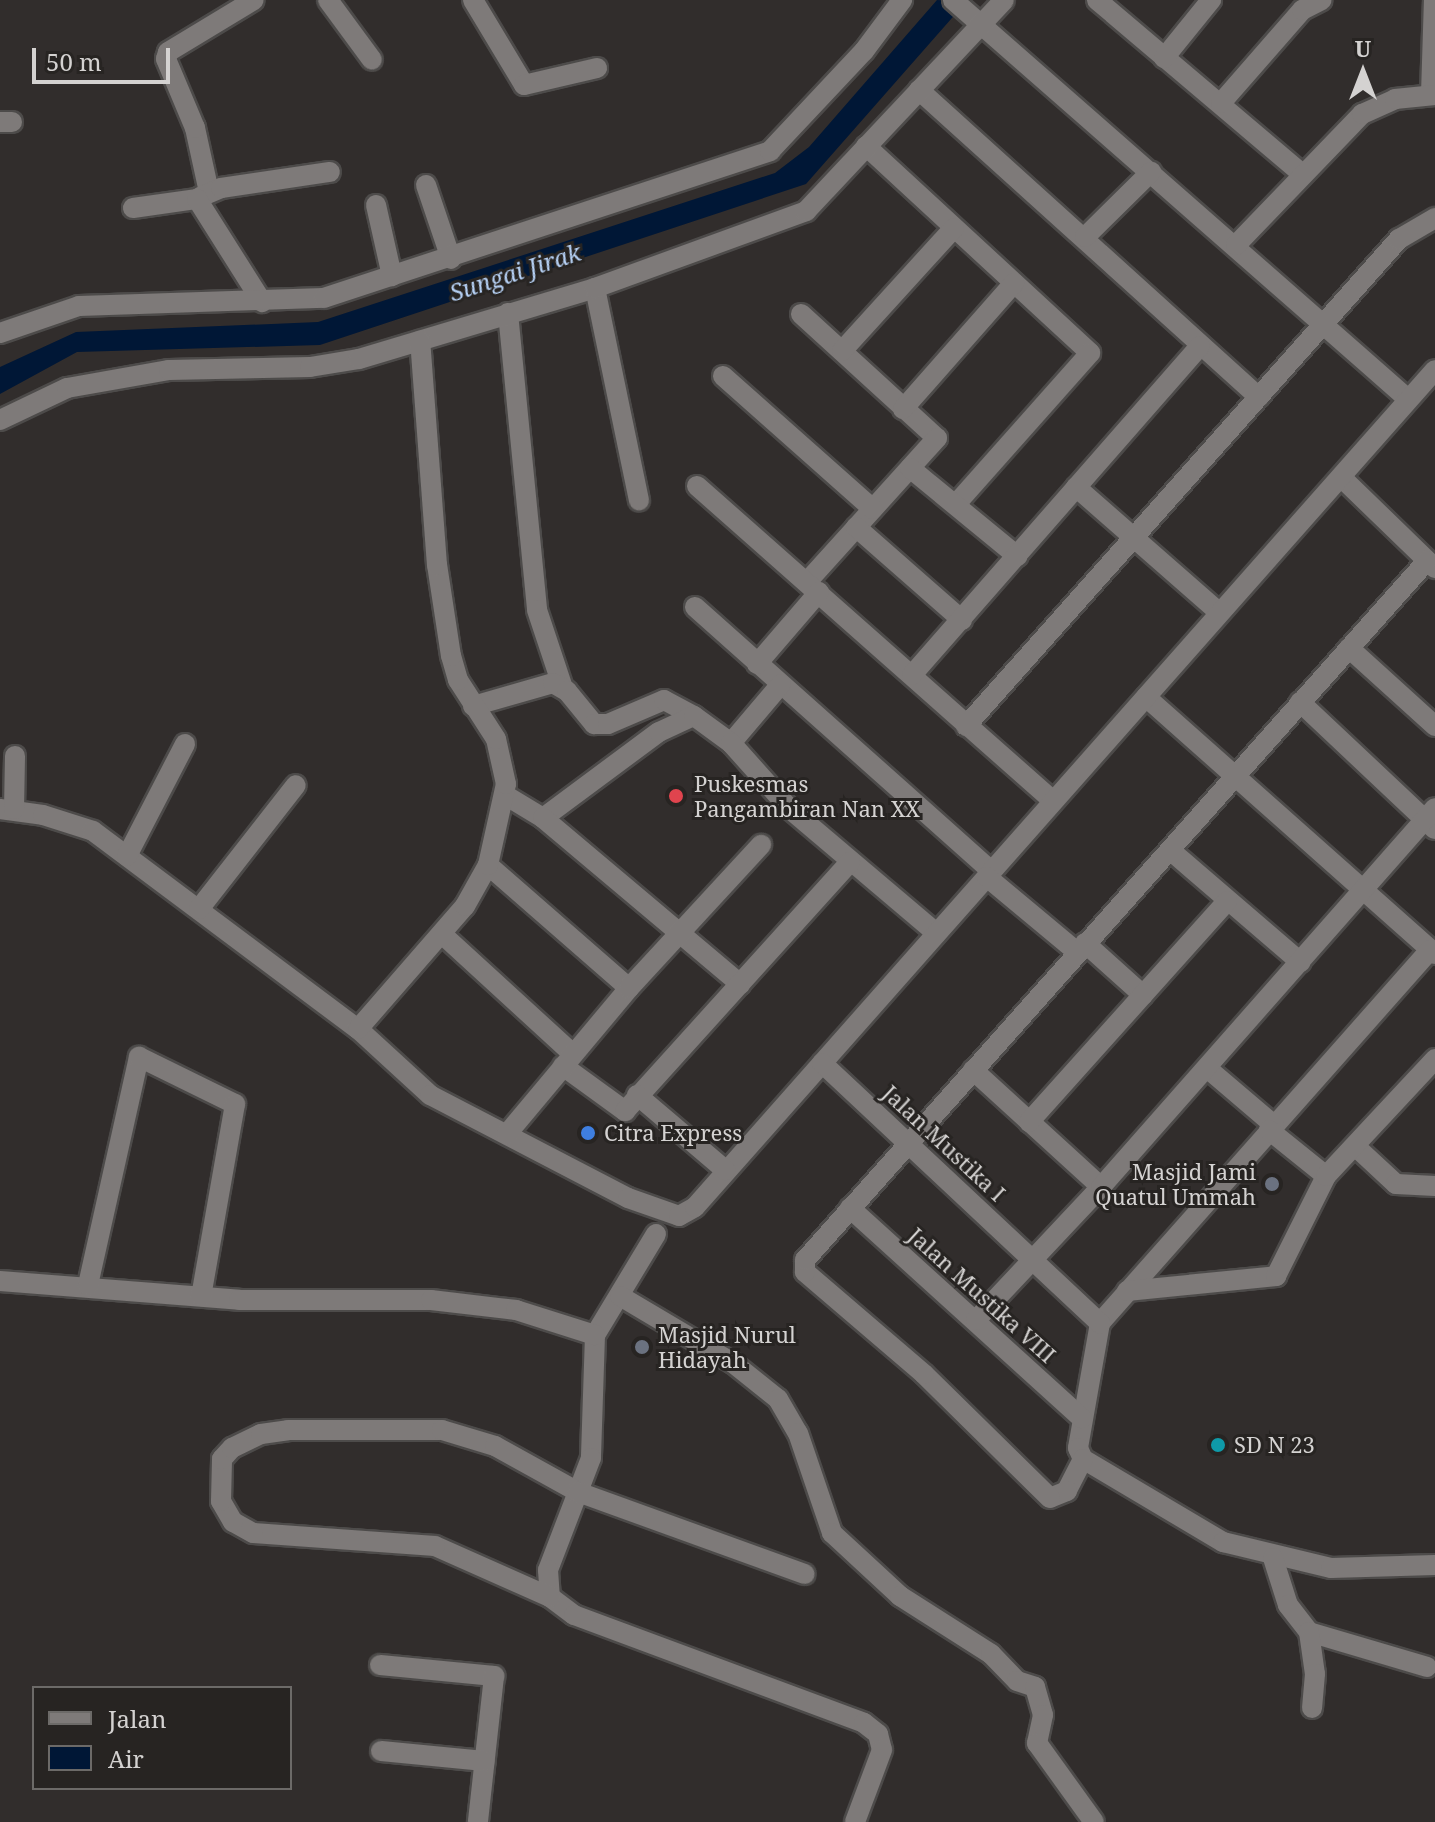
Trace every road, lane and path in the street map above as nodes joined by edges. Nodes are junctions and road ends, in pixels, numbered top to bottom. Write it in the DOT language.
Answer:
graph roads {
  1 [pos="254,0"];
  2 [pos="328,0"];
  3 [pos="473,0"];
  4 [pos="902,0"];
  5 [pos="953,0"];
  6 [pos="1004,0"];
  7 [pos="1097,0"];
  8 [pos="1211,0"];
  9 [pos="1322,0"];
  10 [pos="1434,0"];
  11 [pos="1296,5"];
  12 [pos="977,19"];
  13 [pos="1164,58"];
  14 [pos="372,60"];
  15 [pos="597,68"];
  16 [pos="919,90"];
  17 [pos="1433,94"];
  18 [pos="1221,103"];
  19 [pos="866,146"];
  20 [pos="330,172"];
  21 [pos="1151,172"];
  22 [pos="1301,173"];
  23 [pos="426,185"];
  24 [pos="203,196"];
  25 [pos="376,205"];
  26 [pos="133,208"];
  27 [pos="1435,218"];
  28 [pos="954,228"];
  29 [pos="1085,237"];
  30 [pos="1236,245"];
  31 [pos="451,259"];
  32 [pos="392,276"];
  33 [pos="1014,283"];
  34 [pos="595,288"];
  35 [pos="262,302"];
  36 [pos="508,313"];
  37 [pos="801,314"];
  38 [pos="1324,321"];
  39 [pos="0,333"];
  40 [pos="420,341"];
  41 [pos="1200,346"];
  42 [pos="842,351"];
  43 [pos="1433,375"];
  44 [pos="723,376"];
  45 [pos="1259,397"];
  46 [pos="1408,399"];
  47 [pos="903,409"];
  48 [pos="0,420"];
  49 [pos="910,468"];
  50 [pos="1341,477"];
  51 [pos="697,486"];
  52 [pos="1076,487"];
  53 [pos="639,500"];
  54 [pos="956,504"];
  55 [pos="873,509"];
  56 [pos="856,527"];
  57 [pos="1131,538"];
  58 [pos="1017,556"];
  59 [pos="1431,565"];
  60 [pos="814,586"];
  61 [pos="695,607"];
  62 [pos="1219,612"];
  63 [pos="962,620"];
  64 [pos="1349,648"];
  65 [pos="757,664"];
  66 [pos="912,675"];
  67 [pos="781,684"];
  68 [pos="562,685"];
  69 [pos="1146,697"];
  70 [pos="1300,702"];
  71 [pos="473,706"];
  72 [pos="694,716"];
  73 [pos="966,726"];
  74 [pos="1435,726"];
  75 [pos="731,743"];
  76 [pos="185,744"];
  77 [pos="15,756"];
  78 [pos="1234,775"];
  79 [pos="296,785"];
  80 [pos="505,795"];
  81 [pos="1052,800"];
  82 [pos="7,809"];
  83 [pos="543,818"];
  84 [pos="1431,819"];
  85 [pos="761,845"];
  86 [pos="1170,850"];
  87 [pos="127,856"];
  88 [pos="850,862"];
  89 [pos="488,865"];
  90 [pos="989,874"];
  91 [pos="1361,889"];
  92 [pos="1227,901"];
  93 [pos="199,909"];
  94 [pos="681,930"];
  95 [pos="936,933"];
  96 [pos="443,935"];
  97 [pos="1081,947"];
  98 [pos="1433,952"];
  99 [pos="1300,962"];
  100 [pos="740,984"];
  101 [pos="629,988"];
  102 [pos="1143,995"];
  103 [pos="358,1029"];
  104 [pos="1435,1059"];
  105 [pos="568,1060"];
  106 [pos="822,1063"];
  107 [pos="1207,1068"];
  108 [pos="973,1070"];
  109 [pos="637,1095"];
  110 [pos="1029,1122"];
  111 [pos="1272,1127"];
  112 [pos="507,1134"];
  113 [pos="908,1142"];
  114 [pos="1355,1146"];
  115 [pos="725,1170"];
  116 [pos="1326,1176"];
  117 [pos="1435,1186"];
  118 [pos="1101,1187"];
  119 [pos="850,1208"];
  120 [pos="662,1225"];
  121 [pos="1033,1259"];
  122 [pos="0,1281"];
  123 [pos="88,1285"];
  124 [pos="1127,1291"];
  125 [pos="201,1296"];
  126 [pos="620,1296"];
  127 [pos="976,1320"];
  128 [pos="1100,1323"];
  129 [pos="595,1335"];
  130 [pos="1082,1418"];
  131 [pos="1083,1459"];
  132 [pos="578,1492"];
  133 [pos="1273,1558"];
  134 [pos="1435,1565"];
  135 [pos="805,1574"];
  136 [pos="550,1597"];
  137 [pos="1309,1632"];
  138 [pos="380,1665"];
  139 [pos="1427,1667"];
  140 [pos="1312,1708"];
  141 [pos="381,1751"];
  142 [pos="485,1761"];
  143 [pos="1074,1814"];
  144 [pos="478,1822"];
  145 [pos="855,1822"];
  146 [pos="1094,1822"];
  1 -- 24 [label="street"];
  2 -- 14 [label="street"];
  3 -- 15 [label="street"];
  4 -- 31 [label="street"];
  5 -- 12 [label="street"];
  6 -- 12 [label="street"];
  7 -- 13 [label="street"];
  8 -- 13 [label="street"];
  9 -- 11 [label="street"];
  10 -- 17 [label="street"];
  11 -- 18 [label="street"];
  12 -- 16 [label="street"];
  12 -- 21 [label="street"];
  13 -- 18 [label="street"];
  16 -- 19 [label="street"];
  16 -- 29 [label="street"];
  17 -- 22 [label="street"];
  18 -- 22 [label="street"];
  19 -- 28 [label="street"];
  19 -- 34 [label="street"];
  20 -- 24 [label="street"];
  21 -- 29 [label="street"];
  21 -- 30 [label="street"];
  22 -- 30 [label="street"];
  23 -- 31 [label="street"];
  24 -- 26 [label="street"];
  24 -- 35 [label="street"];
  25 -- 32 [label="street"];
  27 -- 38 [label="street"];
  28 -- 33 [label="street"];
  28 -- 42 [label="street"];
  29 -- 41 [label="street"];
  30 -- 38 [label="street"];
  31 -- 32 [label="street"];
  32 -- 35 [label="street"];
  33 -- 47 [label="street"];
  33 -- 54 [label="street"];
  34 -- 36 [label="street"];
  34 -- 53 [label="street"];
  35 -- 39 [label="street"];
  36 -- 40 [label="street"];
  36 -- 68 [label="street"];
  37 -- 42 [label="street"];
  38 -- 45 [label="street"];
  38 -- 46 [label="street"];
  40 -- 48 [label="street"];
  40 -- 71 [label="street"];
  41 -- 45 [label="street"];
  41 -- 52 [label="street"];
  42 -- 47 [label="street"];
  43 -- 46 [label="street"];
  44 -- 55 [label="street"];
  45 -- 57 [label="street"];
  46 -- 50 [label="street"];
  47 -- 49 [label="street"];
  49 -- 54 [label="street"];
  49 -- 55 [label="street"];
  50 -- 59 [label="street"];
  50 -- 62 [label="street"];
  51 -- 60 [label="street"];
  52 -- 57 [label="street"];
  52 -- 58 [label="street"];
  54 -- 58 [label="street"];
  55 -- 56 [label="street"];
  56 -- 60 [label="street"];
  56 -- 63 [label="street"];
  57 -- 62 [label="street"];
  57 -- 73 [label="street"];
  58 -- 63 [label="street"];
  59 -- 64 [label="street"];
  60 -- 65 [label="street"];
  60 -- 66 [label="street"];
  61 -- 65 [label="street"];
  62 -- 69 [label="street"];
  63 -- 66 [label="street"];
  64 -- 70 [label="street"];
  64 -- 74 [label="street"];
  65 -- 67 [label="street"];
  66 -- 73 [label="street"];
  67 -- 75 [label="street"];
  67 -- 90 [label="street"];
  68 -- 71 [label="street"];
  68 -- 72 [label="street"];
  69 -- 78 [label="street"];
  69 -- 81 [label="street"];
  70 -- 78 [label="street"];
  70 -- 84 [label="street"];
  71 -- 80 [label="street"];
  72 -- 75 [label="street"];
  72 -- 83 [label="street"];
  73 -- 81 [label="street"];
  75 -- 88 [label="street"];
  76 -- 87 [label="street"];
  77 -- 82 [label="street"];
  78 -- 86 [label="street"];
  78 -- 91 [label="street"];
  79 -- 93 [label="street"];
  80 -- 83 [label="street"];
  80 -- 89 [label="street"];
  81 -- 90 [label="street"];
  82 -- 87 [label="street"];
  83 -- 94 [label="street"];
  84 -- 91 [label="street"];
  85 -- 94 [label="street"];
  86 -- 92 [label="street"];
  86 -- 97 [label="street"];
  87 -- 93 [label="street"];
  88 -- 95 [label="street"];
  88 -- 100 [label="street"];
  89 -- 96 [label="street"];
  89 -- 101 [label="street"];
  90 -- 95 [label="street"];
  90 -- 97 [label="street"];
  91 -- 98 [label="street"];
  91 -- 99 [label="street"];
  92 -- 99 [label="street"];
  92 -- 102 [label="street"];
  93 -- 103 [label="street"];
  94 -- 100 [label="street"];
  94 -- 101 [label="street"];
  95 -- 106 [label="street"];
  96 -- 103 [label="street"];
  96 -- 105 [label="street"];
  97 -- 102 [label="street"];
  97 -- 108 [label="street"];
  98 -- 111 [label="street"];
  99 -- 107 [label="street"];
  100 -- 109 [label="street"];
  101 -- 105 [label="street"];
  102 -- 110 [label="street"];
  103 -- 112 [label="street"];
  104 -- 114 [label="street"];
  105 -- 109 [label="street"];
  105 -- 112 [label="street"];
  106 -- 113 [label="street, Jalan Mustika I"];
  106 -- 115 [label="street"];
  107 -- 111 [label="street"];
  107 -- 118 [label="street"];
  108 -- 110 [label="street"];
  108 -- 113 [label="street"];
  109 -- 115 [label="street"];
  110 -- 118 [label="street"];
  111 -- 116 [label="street"];
  111 -- 124 [label="street"];
  112 -- 120 [label="street"];
  113 -- 119 [label="street"];
  113 -- 121 [label="street, Jalan Mustika I"];
  114 -- 116 [label="street"];
  114 -- 117 [label="street"];
  115 -- 120 [label="street"];
  116 -- 124 [label="street"];
  118 -- 121 [label="street"];
  119 -- 127 [label="street, Jalan Mustika VIII"];
  119 -- 131 [label="street"];
  120 -- 126 [label="street"];
  121 -- 127 [label="street"];
  121 -- 128 [label="street, Jalan Mustika I"];
  122 -- 123 [label="street"];
  123 -- 125 [label="street"];
  123 -- 125 [label="street"];
  124 -- 128 [label="street"];
  125 -- 129 [label="street"];
  126 -- 129 [label="street"];
  126 -- 143 [label="street"];
  127 -- 130 [label="street, Jalan Mustika VIII"];
  128 -- 130 [label="street"];
  129 -- 132 [label="street"];
  130 -- 131 [label="street"];
  131 -- 133 [label="street"];
  132 -- 135 [label="street"];
  132 -- 136 [label="street"];
  132 -- 136 [label="street"];
  133 -- 134 [label="street"];
  133 -- 137 [label="street"];
  136 -- 145 [label="street"];
  137 -- 139 [label="street"];
  137 -- 140 [label="street"];
  138 -- 142 [label="street"];
  141 -- 142 [label="street"];
  142 -- 144 [label="street"];
  143 -- 146 [label="street"];
}
